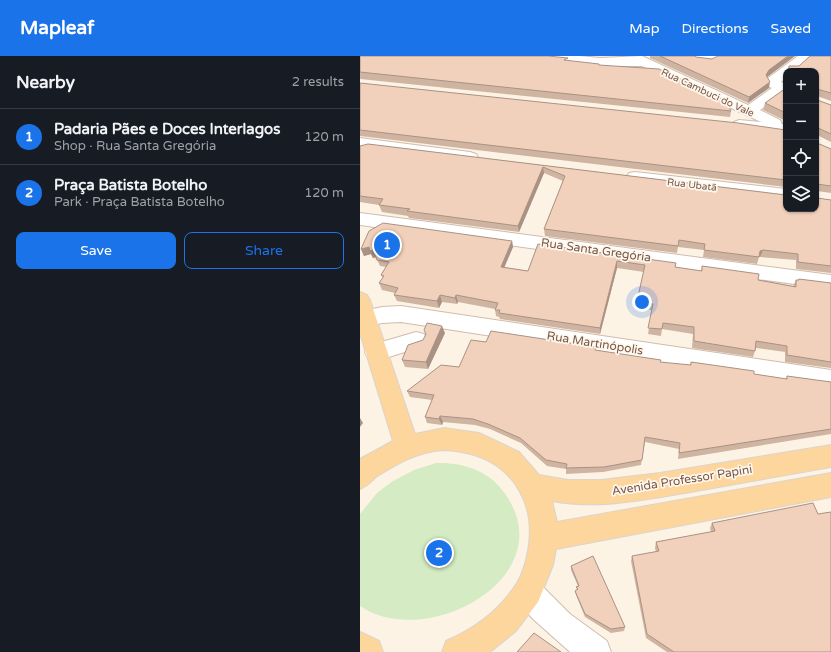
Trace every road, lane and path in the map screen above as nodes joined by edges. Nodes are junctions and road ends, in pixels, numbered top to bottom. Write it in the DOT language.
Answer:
graph roads {
  1 [pos="535,56"];
  2 [pos="807,56"];
  3 [pos="637,59"];
  4 [pos="791,68"];
  5 [pos="783,74"];
  6 [pos="783,88"];
  7 [pos="783,89"];
  8 [pos="749,111"];
  9 [pos="723,123"];
  10 [pos="783,128"];
  11 [pos="783,129"];
  12 [pos="360,143"];
  13 [pos="485,159"];
  14 [pos="622,176"];
  15 [pos="783,195"];
  16 [pos="360,219"];
  17 [pos="831,282"];
  18 [pos="362,313"];
  19 [pos="416,340"];
  20 [pos="376,352"];
  21 [pos="831,379"];
  22 [pos="407,446"];
  23 [pos="831,456"];
  24 [pos="360,477"];
  25 [pos="831,485"];
  26 [pos="532,486"];
  27 [pos="544,538"];
  28 [pos="528,592"];
  29 [pos="360,646"];
  30 [pos="368,652"];
  31 [pos="457,652"];
  32 [pos="596,652"];
  1 -- 3 [label="street"];
  2 -- 4 [label="street"];
  3 -- 8 [label="street, Rua Cambuci do Vale"];
  5 -- 6 [label="street"];
  7 -- 8 [label="street"];
  8 -- 10 [label="street, Rua Cambuci do Vale"];
  9 -- 11 [label="street"];
  12 -- 13 [label="street"];
  14 -- 15 [label="street, Rua Ubatã"];
  16 -- 17 [label="street, Rua Santa Gregória"];
  18 -- 20 [label="main road"];
  18 -- 21 [label="street, Rua Martinópolis"];
  19 -- 20 [label="street"];
  20 -- 22 [label="main road"];
  22 -- 24 [label="main road"];
  22 -- 26 [label="main road"];
  23 -- 26 [label="main road, Avenida Professor Papini"];
  25 -- 27 [label="main road"];
  26 -- 27 [label="main road"];
  27 -- 28 [label="main road"];
  28 -- 31 [label="main road"];
  28 -- 32 [label="street"];
  29 -- 30 [label="main road"];
}
